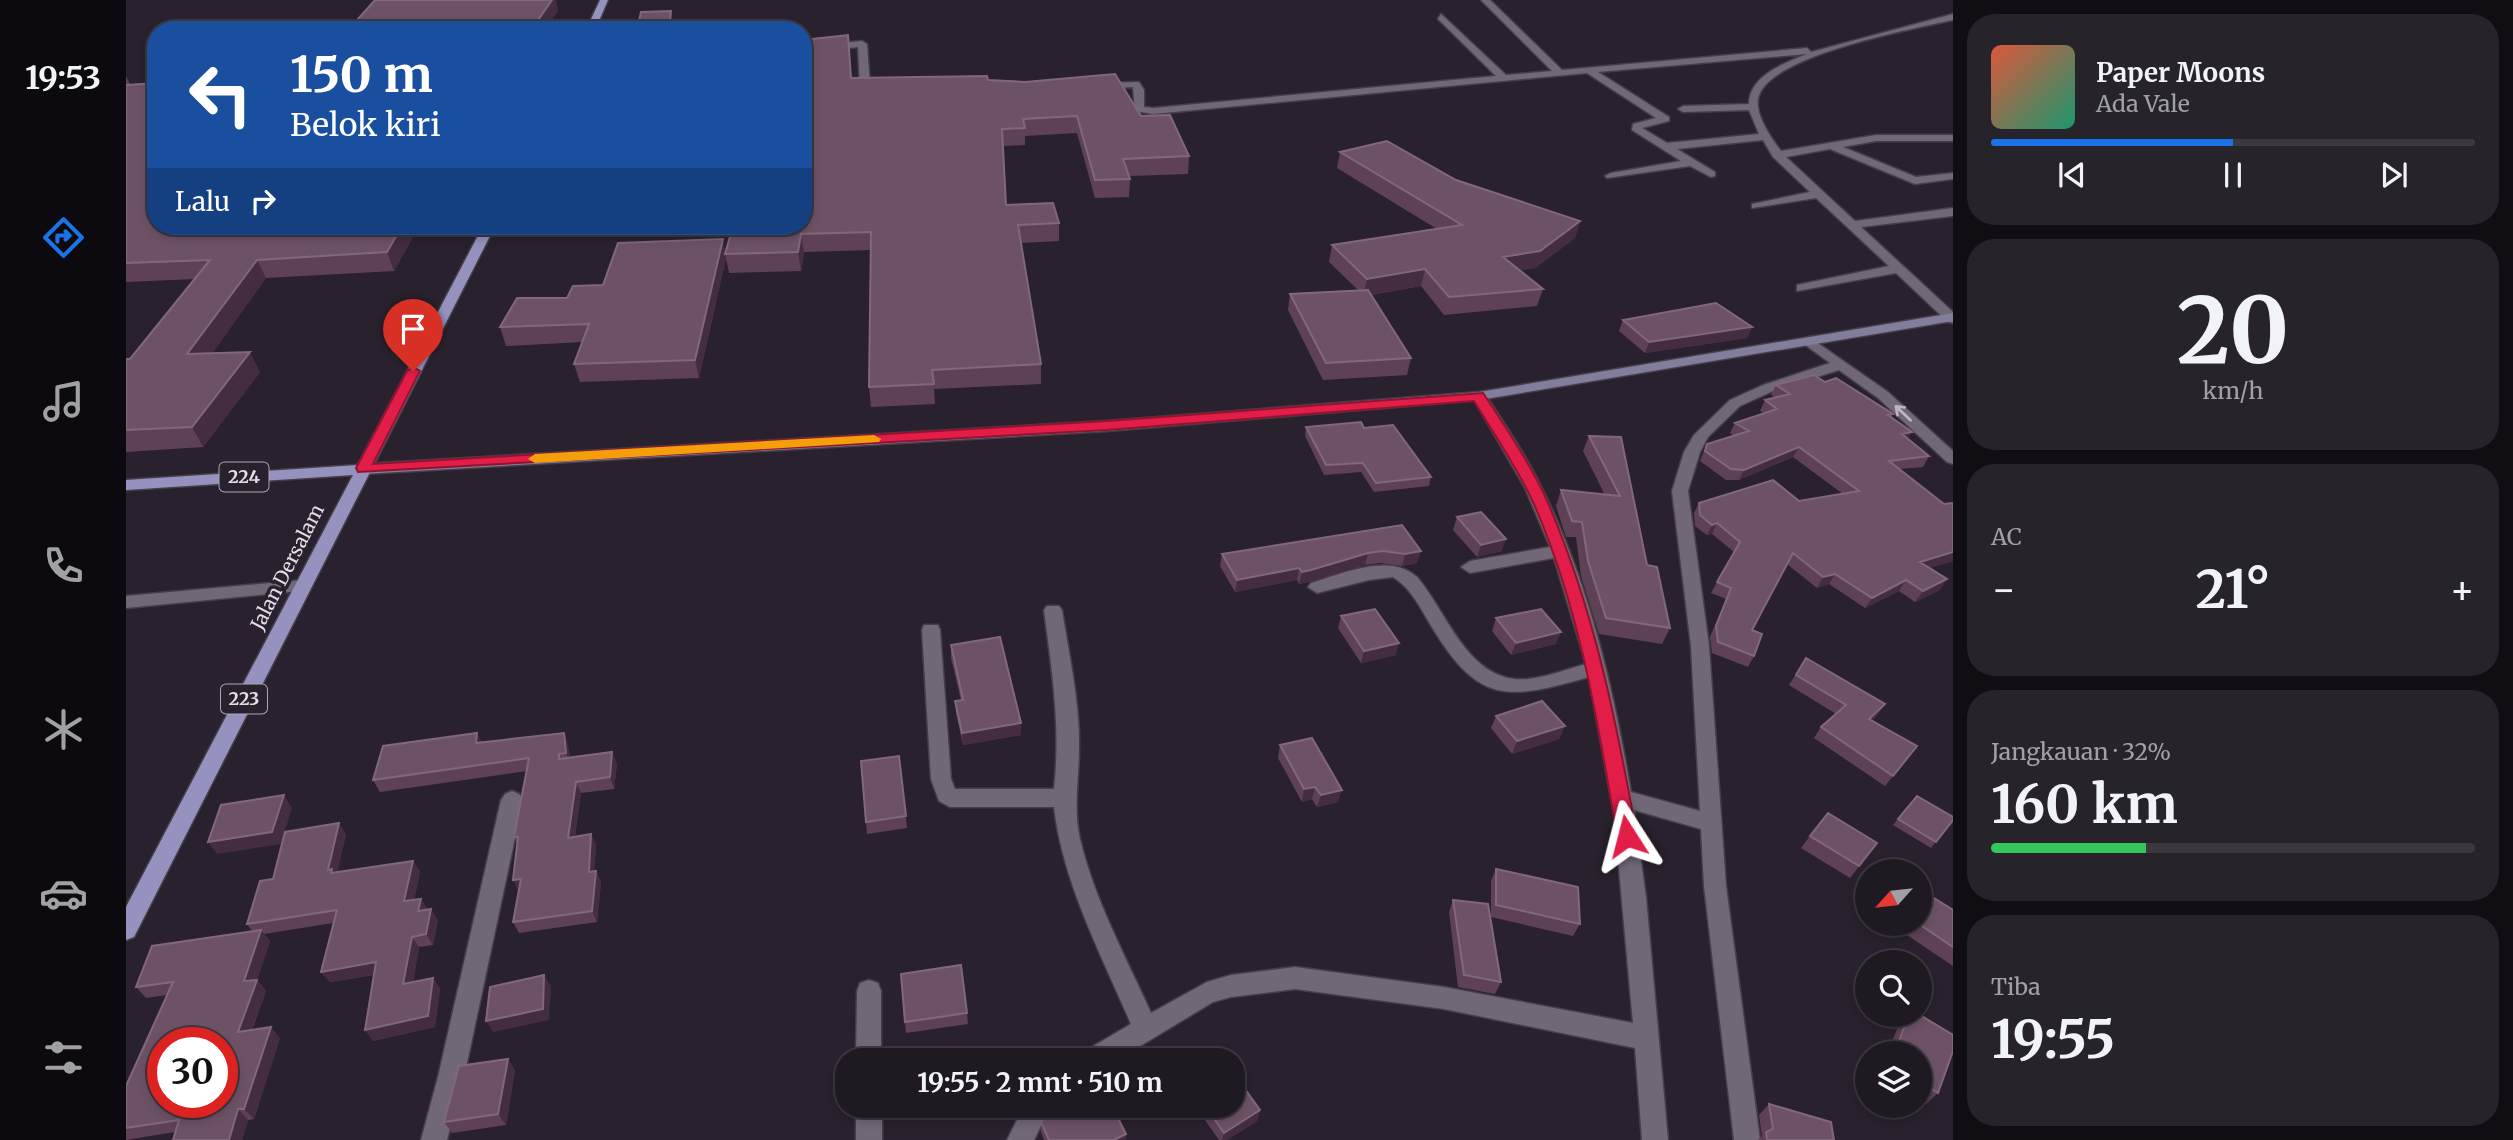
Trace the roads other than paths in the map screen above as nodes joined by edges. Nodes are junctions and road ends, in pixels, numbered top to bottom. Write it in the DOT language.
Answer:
graph roads {
  1 [pos="604,0"];
  2 [pos="1485,0"];
  3 [pos="1441,17"];
  4 [pos="1953,17"];
  5 [pos="594,21"];
  6 [pos="812,49"];
  7 [pos="1821,52"];
  8 [pos="1588,70"];
  9 [pos="1560,73"];
  10 [pos="1505,79"];
  11 [pos="1088,86"];
  12 [pos="884,90"];
  13 [pos="1755,107"];
  14 [pos="1683,109"];
  15 [pos="1765,137"];
  16 [pos="1953,138"];
  17 [pos="1832,146"];
  18 [pos="1662,147"];
  19 [pos="1777,155"];
  20 [pos="1689,163"];
  21 [pos="1711,174"];
  22 [pos="1611,176"];
  23 [pos="1951,178"];
  24 [pos="1817,194"];
  25 [pos="1756,206"];
  26 [pos="1953,212"];
  27 [pos="1852,225"];
  28 [pos="484,235"];
  29 [pos="1900,268"];
  30 [pos="1802,288"];
  31 [pos="1953,318"];
  32 [pos="1809,341"];
  33 [pos="1842,364"];
  34 [pos="1479,396"];
  35 [pos="1953,459"];
  36 [pos="363,468"];
  37 [pos="126,485"];
  38 [pos="1559,551"];
  39 [pos="1470,567"];
  40 [pos="303,586"];
  41 [pos="1317,587"];
  42 [pos="126,602"];
  43 [pos="1053,610"];
  44 [pos="931,630"];
  45 [pos="1595,668"];
  46 [pos="1620,797"];
  47 [pos="1064,798"];
  48 [pos="512,800"];
  49 [pos="1705,822"];
  50 [pos="126,930"];
  51 [pos="869,991"];
  52 [pos="1146,1029"];
  53 [pos="1647,1038"];
  54 [pos="869,1048"];
  55 [pos="1114,1048"];
  56 [pos="869,1118"];
  57 [pos="434,1140"];
  58 [pos="869,1140"];
  59 [pos="1656,1140"];
  60 [pos="1747,1140"];
  1 -- 5 [label="main road"];
  2 -- 9 [label="street"];
  3 -- 10 [label="street"];
  4 -- 7 [label="street"];
  6 -- 12 [label="street"];
  7 -- 8 [label="street"];
  7 -- 13 [label="street"];
  8 -- 9 [label="street"];
  8 -- 18 [label="street"];
  9 -- 10 [label="street"];
  10 -- 11 [label="street"];
  13 -- 14 [label="street"];
  13 -- 15 [label="street"];
  15 -- 18 [label="street"];
  15 -- 19 [label="street"];
  16 -- 17 [label="street"];
  17 -- 19 [label="street"];
  17 -- 23 [label="street"];
  18 -- 20 [label="street"];
  19 -- 24 [label="street"];
  20 -- 21 [label="street"];
  20 -- 22 [label="street"];
  24 -- 25 [label="street"];
  24 -- 27 [label="street"];
  26 -- 27 [label="street"];
  27 -- 29 [label="street"];
  28 -- 36 [label="main road, Jalan Dersalam"];
  29 -- 30 [label="street"];
  29 -- 31 [label="street"];
  31 -- 32 [label="main road"];
  32 -- 33 [label="street"];
  32 -- 34 [label="main road"];
  35 -- 33 [label="street, one-way"];
  33 -- 49 [label="street"];
  34 -- 36 [label="main road"];
  34 -- 38 [label="street"];
  36 -- 37 [label="main road, 224"];
  36 -- 40 [label="main road, Jalan Dersalam / 223"];
  38 -- 39 [label="street"];
  38 -- 45 [label="street"];
  40 -- 42 [label="street"];
  40 -- 50 [label="main road, Jalan Dersalam / 223"];
  41 -- 45 [label="street"];
  43 -- 47 [label="street"];
  44 -- 47 [label="street"];
  45 -- 46 [label="street"];
  46 -- 49 [label="street"];
  46 -- 53 [label="street"];
  47 -- 52 [label="street"];
  48 -- 57 [label="street"];
  49 -- 60 [label="street"];
  51 -- 54 [label="street"];
  52 -- 53 [label="street"];
  52 -- 55 [label="street"];
  53 -- 59 [label="street"];
  56 -- 58 [label="street"];
}
